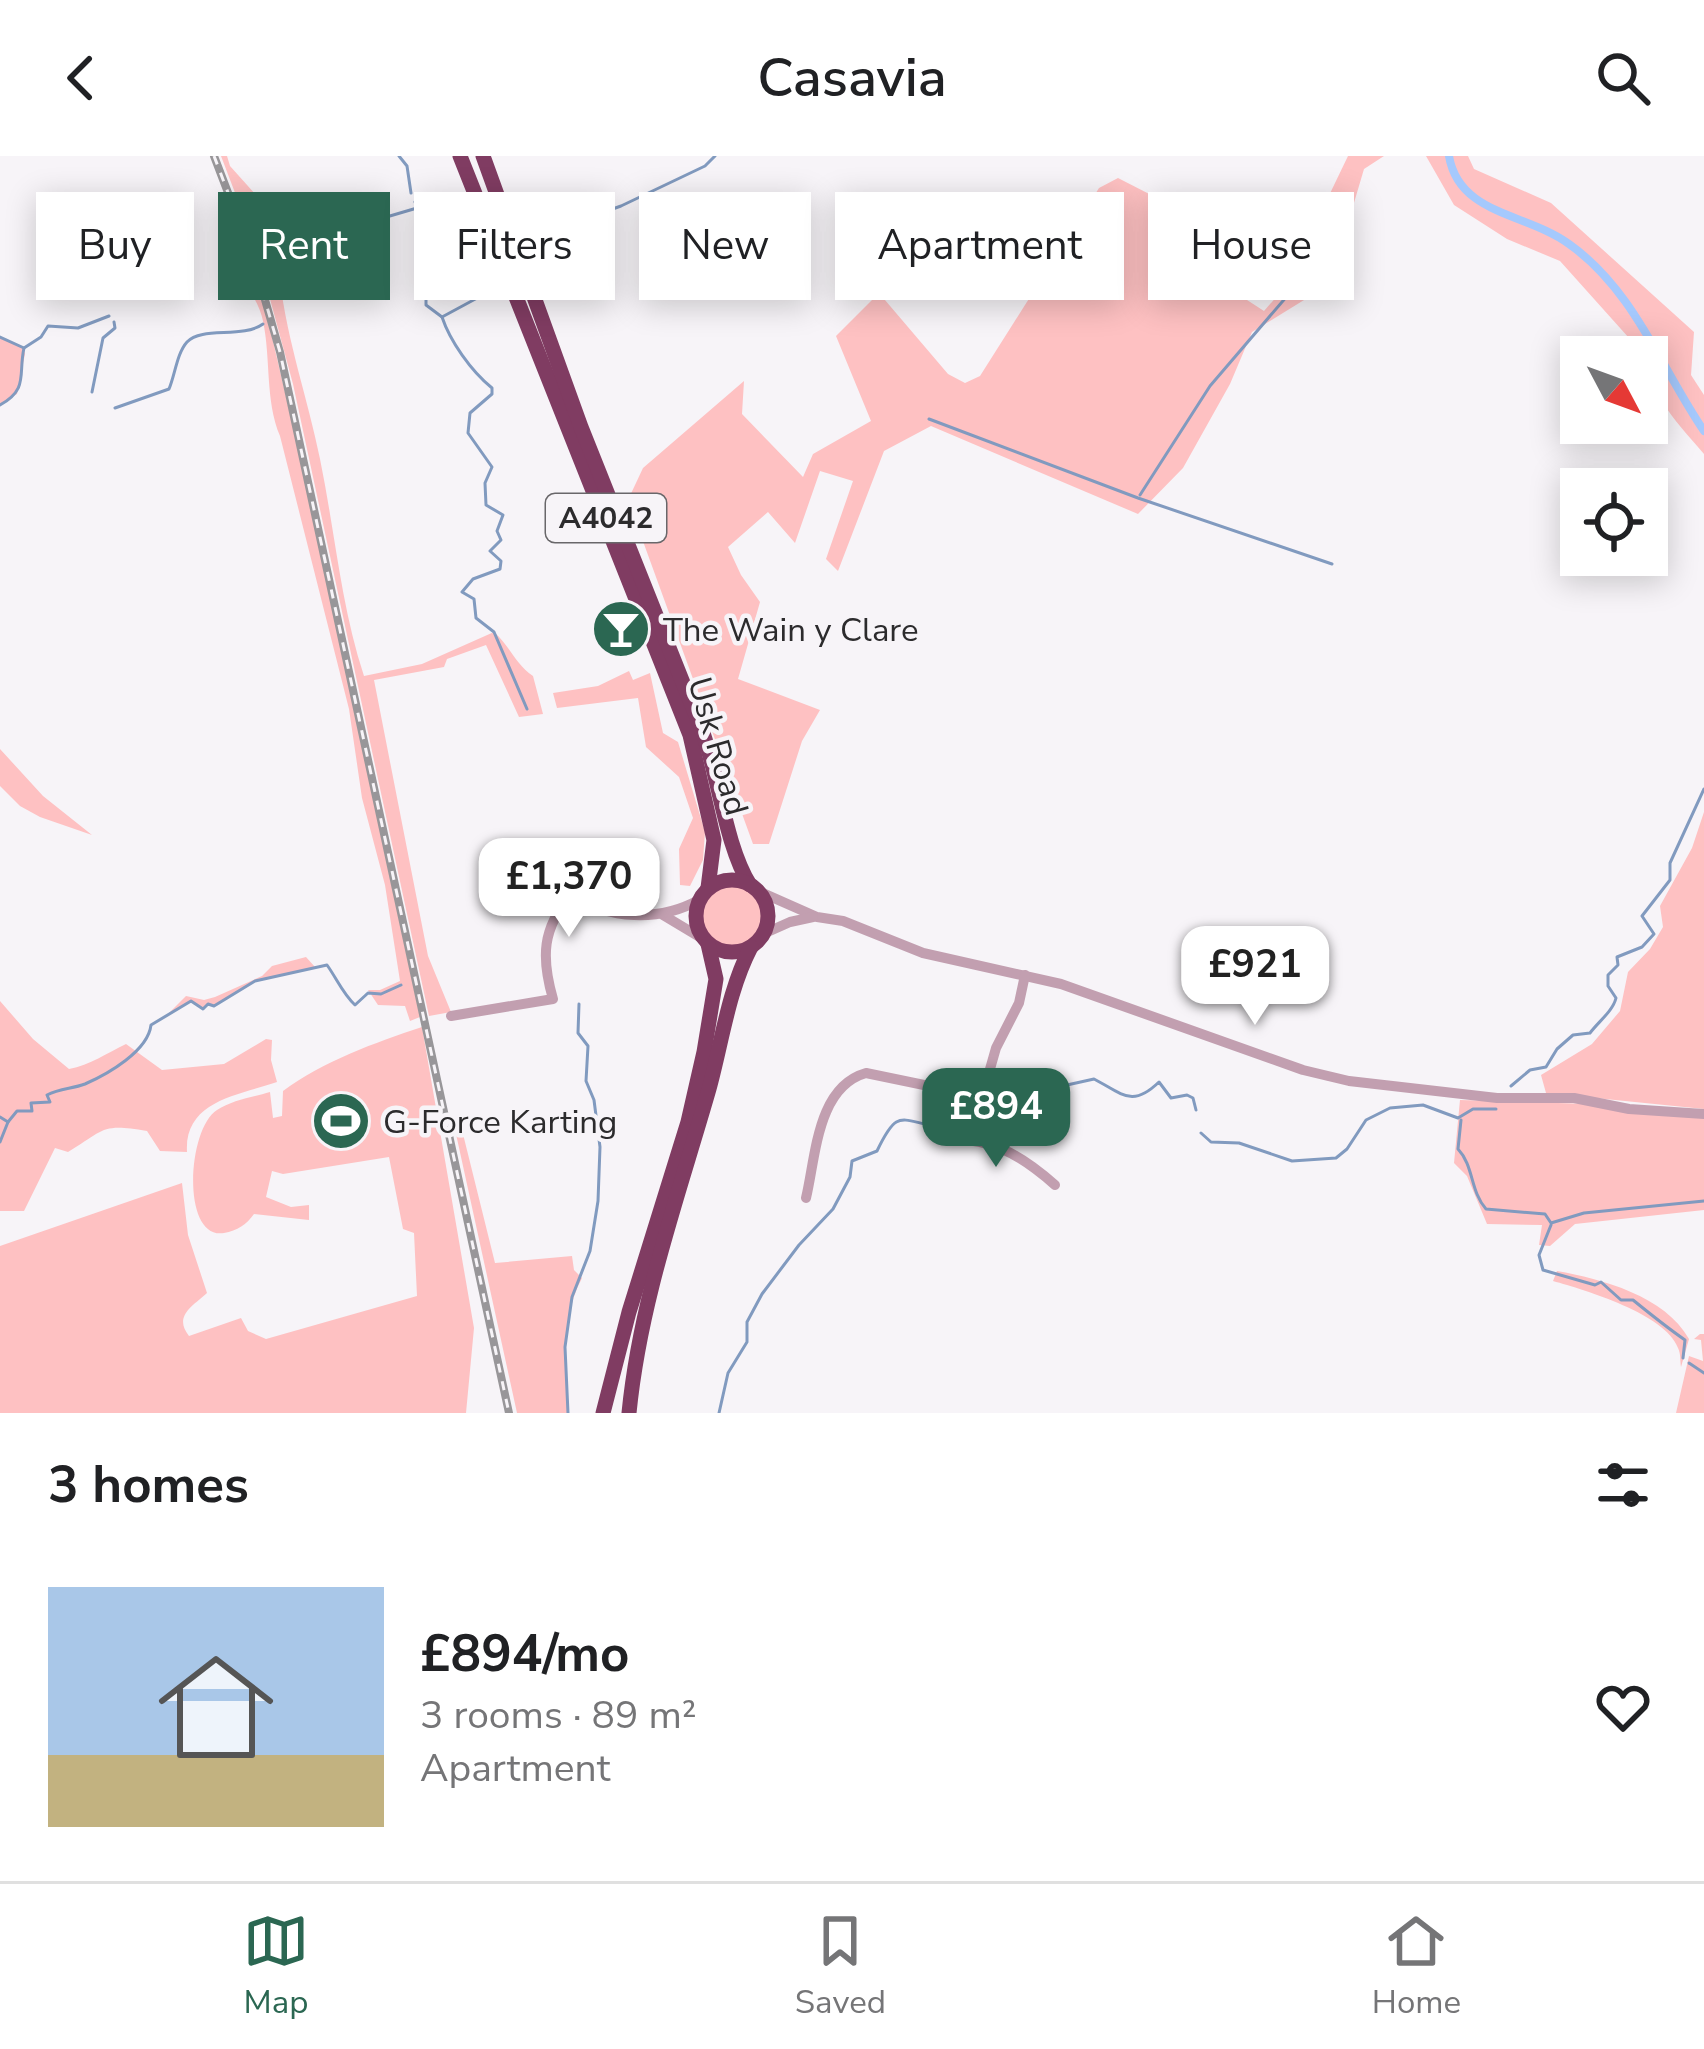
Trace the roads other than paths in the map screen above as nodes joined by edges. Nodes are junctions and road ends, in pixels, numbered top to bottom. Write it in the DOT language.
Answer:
graph roads {
  1 [pos="460,156"];
  2 [pos="483,156"];
  3 [pos="754,888"];
  4 [pos="704,894"];
  5 [pos="663,915"];
  6 [pos="817,917"];
  7 [pos="705,941"];
  8 [pos="757,941"];
  9 [pos="1025,975"];
  10 [pos="452,1016"];
  11 [pos="982,1097"];
  12 [pos="1704,1114"];
  13 [pos="973,1139"];
  14 [pos="941,1140"];
  15 [pos="1055,1185"];
  16 [pos="806,1198"];
  17 [pos="603,1413"];
  18 [pos="629,1413"];
  1 -- 4 [label="highway, Usk Road / A4042"];
  2 -- 3 [label="highway, Usk Road / A4042"];
  3 -- 4 [label="highway"];
  3 -- 6 [label="street"];
  3 -- 8 [label="highway"];
  4 -- 5 [label="street"];
  4 -- 7 [label="highway"];
  5 -- 7 [label="street"];
  5 -- 10 [label="street"];
  6 -- 8 [label="street"];
  6 -- 9 [label="street"];
  7 -- 8 [label="highway"];
  7 -- 17 [label="highway"];
  8 -- 18 [label="highway"];
  9 -- 11 [label="street"];
  9 -- 12 [label="street"];
  11 -- 13 [label="street"];
  11 -- 16 [label="street"];
  13 -- 14 [label="street"];
  13 -- 15 [label="street"];
}
